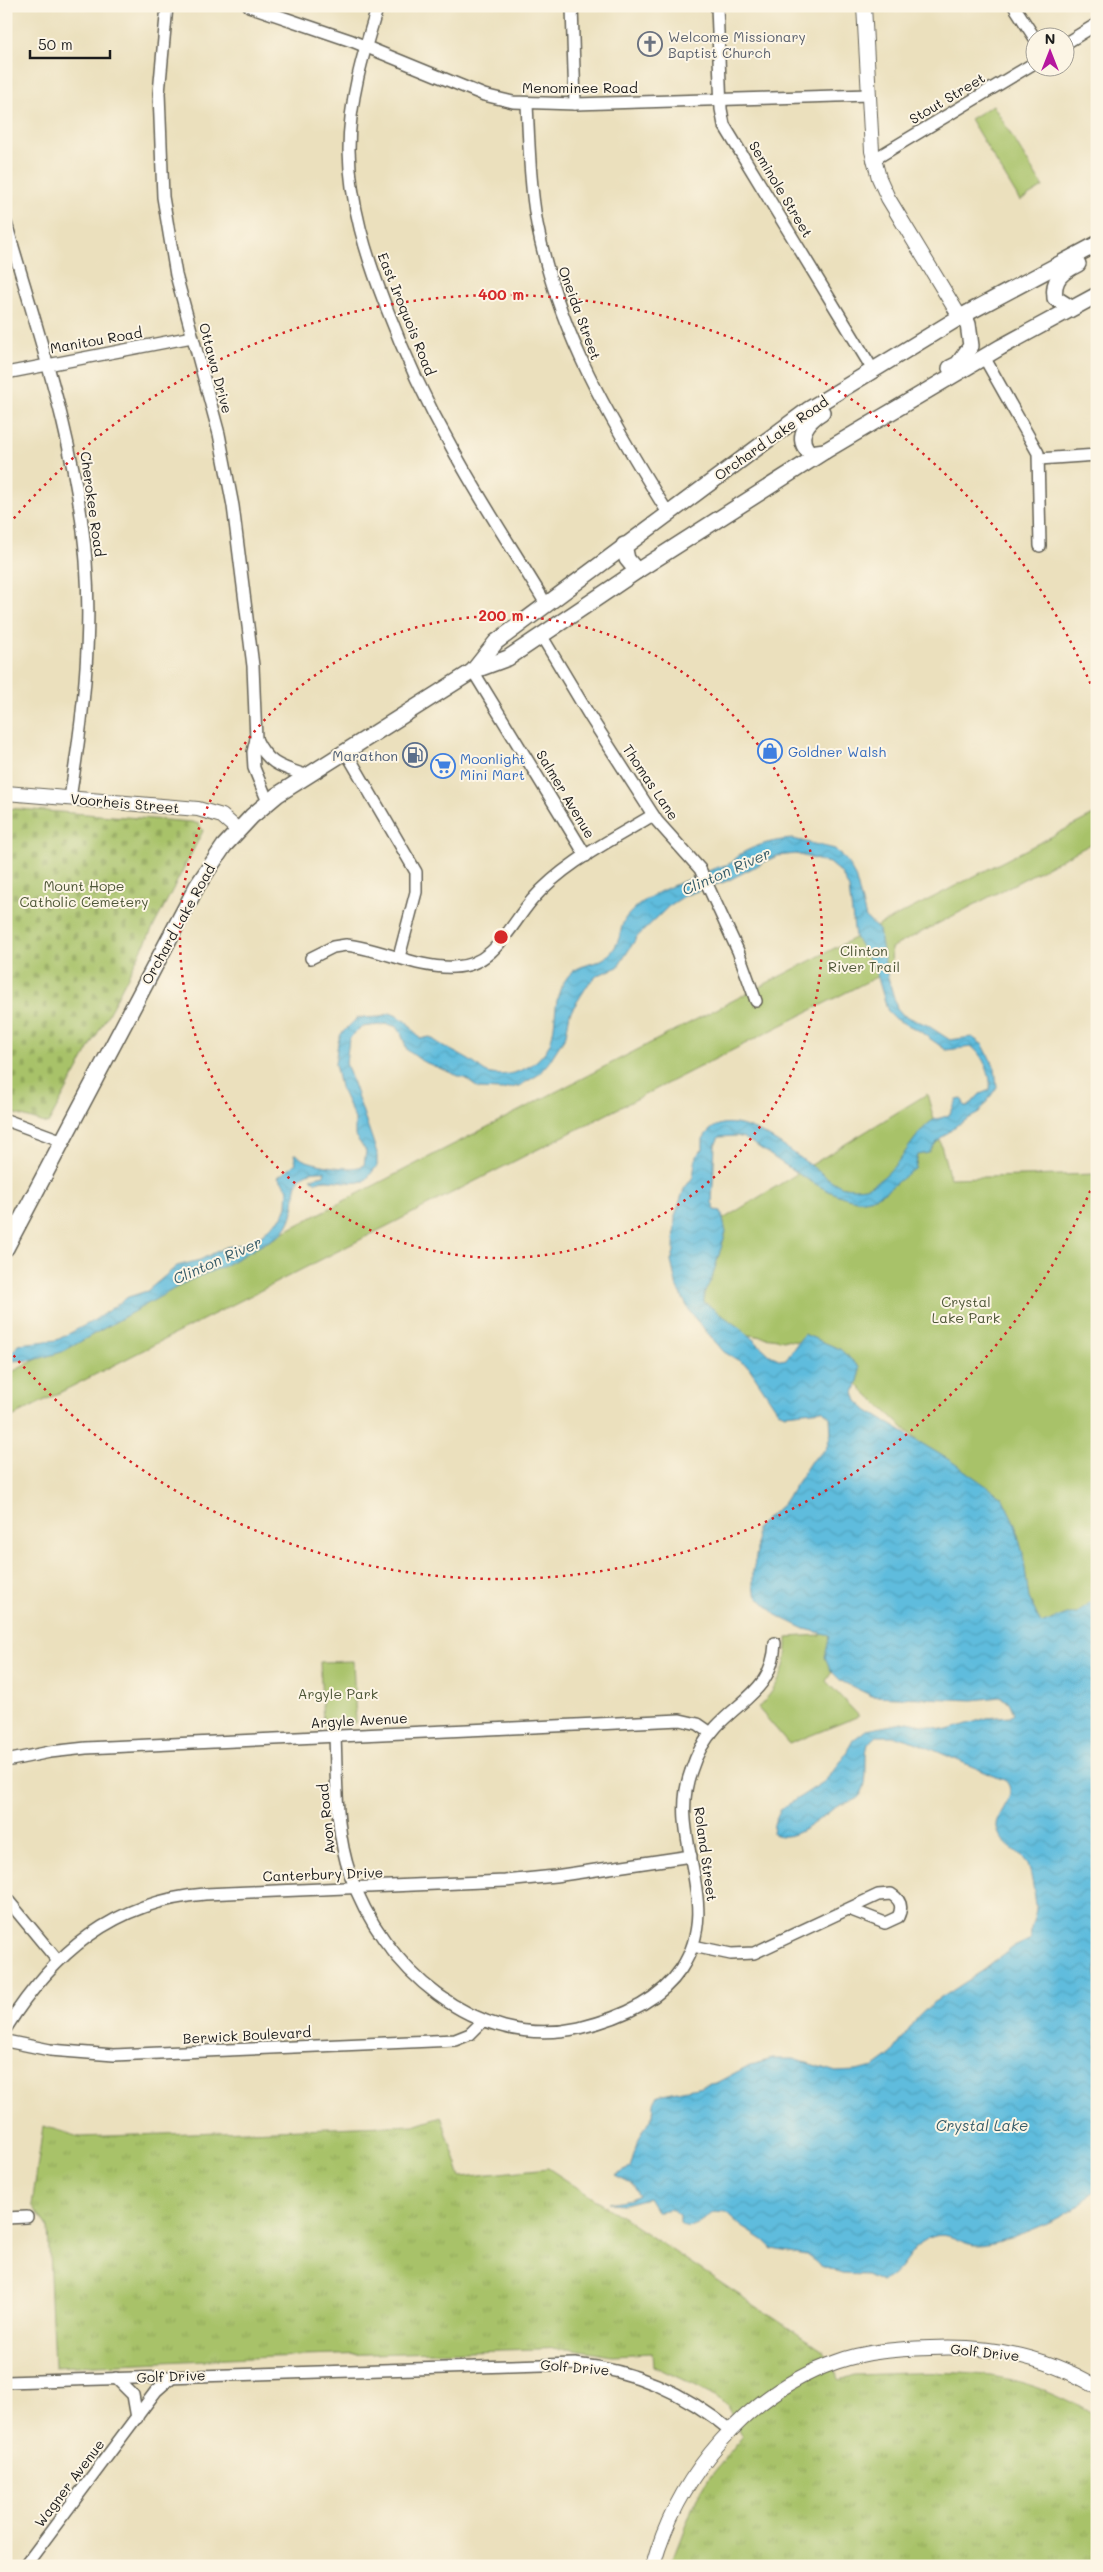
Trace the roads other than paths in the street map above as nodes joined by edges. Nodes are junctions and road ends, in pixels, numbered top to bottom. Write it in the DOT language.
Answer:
graph roads {
  1 [pos="167,6"];
  2 [pos="249,6"];
  3 [pos="378,6"];
  4 [pos="572,6"];
  5 [pos="717,6"];
  6 [pos="864,6"];
  7 [pos="1014,6"];
  8 [pos="1097,24"];
  9 [pos="1028,28"];
  10 [pos="1076,37"];
  11 [pos="365,46"];
  12 [pos="1026,68"];
  13 [pos="868,95"];
  14 [pos="720,100"];
  15 [pos="527,104"];
  16 [pos="576,104"];
  17 [pos="873,160"];
  18 [pos="6,223"];
  19 [pos="1097,244"];
  20 [pos="1097,254"];
  21 [pos="1097,295"];
  22 [pos="1071,308"];
  23 [pos="960,317"];
  24 [pos="192,338"];
  25 [pos="984,357"];
  26 [pos="47,364"];
  27 [pos="873,370"];
  28 [pos="6,373"];
  29 [pos="855,434"];
  30 [pos="825,452"];
  31 [pos="1097,456"];
  32 [pos="1039,459"];
  33 [pos="668,513"];
  34 [pos="624,545"];
  35 [pos="1040,546"];
  36 [pos="637,571"];
  37 [pos="546,604"];
  38 [pos="541,635"];
  39 [pos="474,671"];
  40 [pos="256,738"];
  41 [pos="346,752"];
  42 [pos="308,776"];
  43 [pos="6,793"];
  44 [pos="70,798"];
  45 [pos="268,802"];
  46 [pos="653,815"];
  47 [pos="238,830"];
  48 [pos="586,856"];
  49 [pos="399,957"];
  50 [pos="311,958"];
  51 [pos="756,1001"];
  52 [pos="6,1120"];
  53 [pos="63,1141"];
  54 [pos="7,1245"];
  55 [pos="775,1643"];
  56 [pos="710,1733"];
  57 [pos="335,1736"];
  58 [pos="6,1761"];
  59 [pos="691,1856"];
  60 [pos="355,1888"];
  61 [pos="6,1898"];
  62 [pos="849,1909"];
  63 [pos="693,1946"];
  64 [pos="58,1961"];
  65 [pos="483,2021"];
  66 [pos="6,2028"];
  67 [pos="6,2041"];
  68 [pos="27,2217"];
  69 [pos="6,2218"];
  70 [pos="173,2376"];
  71 [pos="116,2378"];
  72 [pos="6,2382"];
  73 [pos="1097,2387"];
  74 [pos="137,2418"];
  75 [pos="730,2431"];
  76 [pos="25,2566"];
  77 [pos="653,2566"];
  1 -- 24 [label="street, Ottawa Drive"];
  2 -- 11 [label="street, Menominee Road"];
  3 -- 11 [label="street, East Iroquois Road"];
  4 -- 16 [label="street"];
  5 -- 14 [label="street, Seminole Street"];
  6 -- 13 [label="street"];
  7 -- 9 [label="street"];
  8 -- 10 [label="street"];
  11 -- 15 [label="street, Menominee Road"];
  11 -- 37 [label="street, East Iroquois Road"];
  12 -- 17 [label="street, Stout Street"];
  13 -- 14 [label="street, Menominee Road"];
  13 -- 17 [label="street"];
  14 -- 16 [label="street, Menominee Road"];
  14 -- 27 [label="street, Seminole Street"];
  15 -- 16 [label="street, Menominee Road"];
  15 -- 33 [label="street, Oneida Street"];
  17 -- 23 [label="street"];
  18 -- 26 [label="street, Cherokee Road"];
  19 -- 23 [label="main road, Orchard Lake Road"];
  20 -- 22 [label="main road"];
  21 -- 22 [label="main road, Orchard Lake Road"];
  22 -- 25 [label="main road, Orchard Lake Road"];
  23 -- 27 [label="main road, Orchard Lake Road"];
  23 -- 29 [label="main road"];
  24 -- 26 [label="street, Manitou Road"];
  24 -- 40 [label="street, Ottawa Drive"];
  25 -- 29 [label="main road, Orchard Lake Road"];
  25 -- 32 [label="street"];
  26 -- 28 [label="street, Manitou Road"];
  26 -- 44 [label="street, Cherokee Road"];
  27 -- 30 [label="main road"];
  27 -- 33 [label="main road, Orchard Lake Road"];
  29 -- 30 [label="main road, Orchard Lake Road"];
  30 -- 36 [label="main road, Orchard Lake Road"];
  31 -- 32 [label="street"];
  32 -- 35 [label="street"];
  33 -- 34 [label="main road, Orchard Lake Road"];
  34 -- 36 [label="main road"];
  34 -- 37 [label="main road, Orchard Lake Road"];
  36 -- 38 [label="main road, Orchard Lake Road"];
  37 -- 39 [label="main road, Orchard Lake Road"];
  38 -- 39 [label="main road, Orchard Lake Road"];
  38 -- 46 [label="street, Thomas Lane"];
  39 -- 41 [label="main road, Orchard Lake Road"];
  39 -- 48 [label="street, Salmer Avenue"];
  40 -- 42 [label="street, Ottawa Drive"];
  40 -- 45 [label="street, Ottawa Drive"];
  41 -- 42 [label="main road, Orchard Lake Road"];
  41 -- 49 [label="street"];
  42 -- 45 [label="main road, Orchard Lake Road"];
  43 -- 44 [label="street, Voorheis Street"];
  44 -- 47 [label="street, Voorheis Street"];
  45 -- 47 [label="main road, Orchard Lake Road"];
  46 -- 48 [label="street"];
  46 -- 51 [label="street, Thomas Lane"];
  47 -- 53 [label="main road, Orchard Lake Road"];
  48 -- 49 [label="street"];
  49 -- 50 [label="street"];
  52 -- 53 [label="street"];
  53 -- 54 [label="main road, Orchard Lake Road"];
  55 -- 56 [label="street, Roland Street"];
  56 -- 57 [label="street, Argyle Avenue"];
  56 -- 59 [label="street, Roland Street"];
  57 -- 58 [label="street, Argyle Avenue"];
  57 -- 60 [label="street, Avon Road"];
  59 -- 60 [label="street, Canterbury Drive"];
  59 -- 63 [label="street, Roland Street"];
  60 -- 64 [label="street, Canterbury Drive"];
  60 -- 65 [label="street, Avon Road"];
  61 -- 64 [label="street"];
  62 -- 63 [label="street"];
  63 -- 65 [label="street, Roland Street"];
  64 -- 66 [label="street, Canterbury Drive"];
  65 -- 67 [label="street, Berwick Boulevard"];
  68 -- 69 [label="street"];
  70 -- 71 [label="street, Golf Drive"];
  70 -- 74 [label="street, Wagner Avenue"];
  70 -- 75 [label="street, Golf Drive"];
  71 -- 72 [label="street, Golf Drive"];
  71 -- 74 [label="street"];
  73 -- 75 [label="street, Golf Drive"];
  74 -- 76 [label="street, Wagner Avenue"];
  75 -- 77 [label="street"];
}
